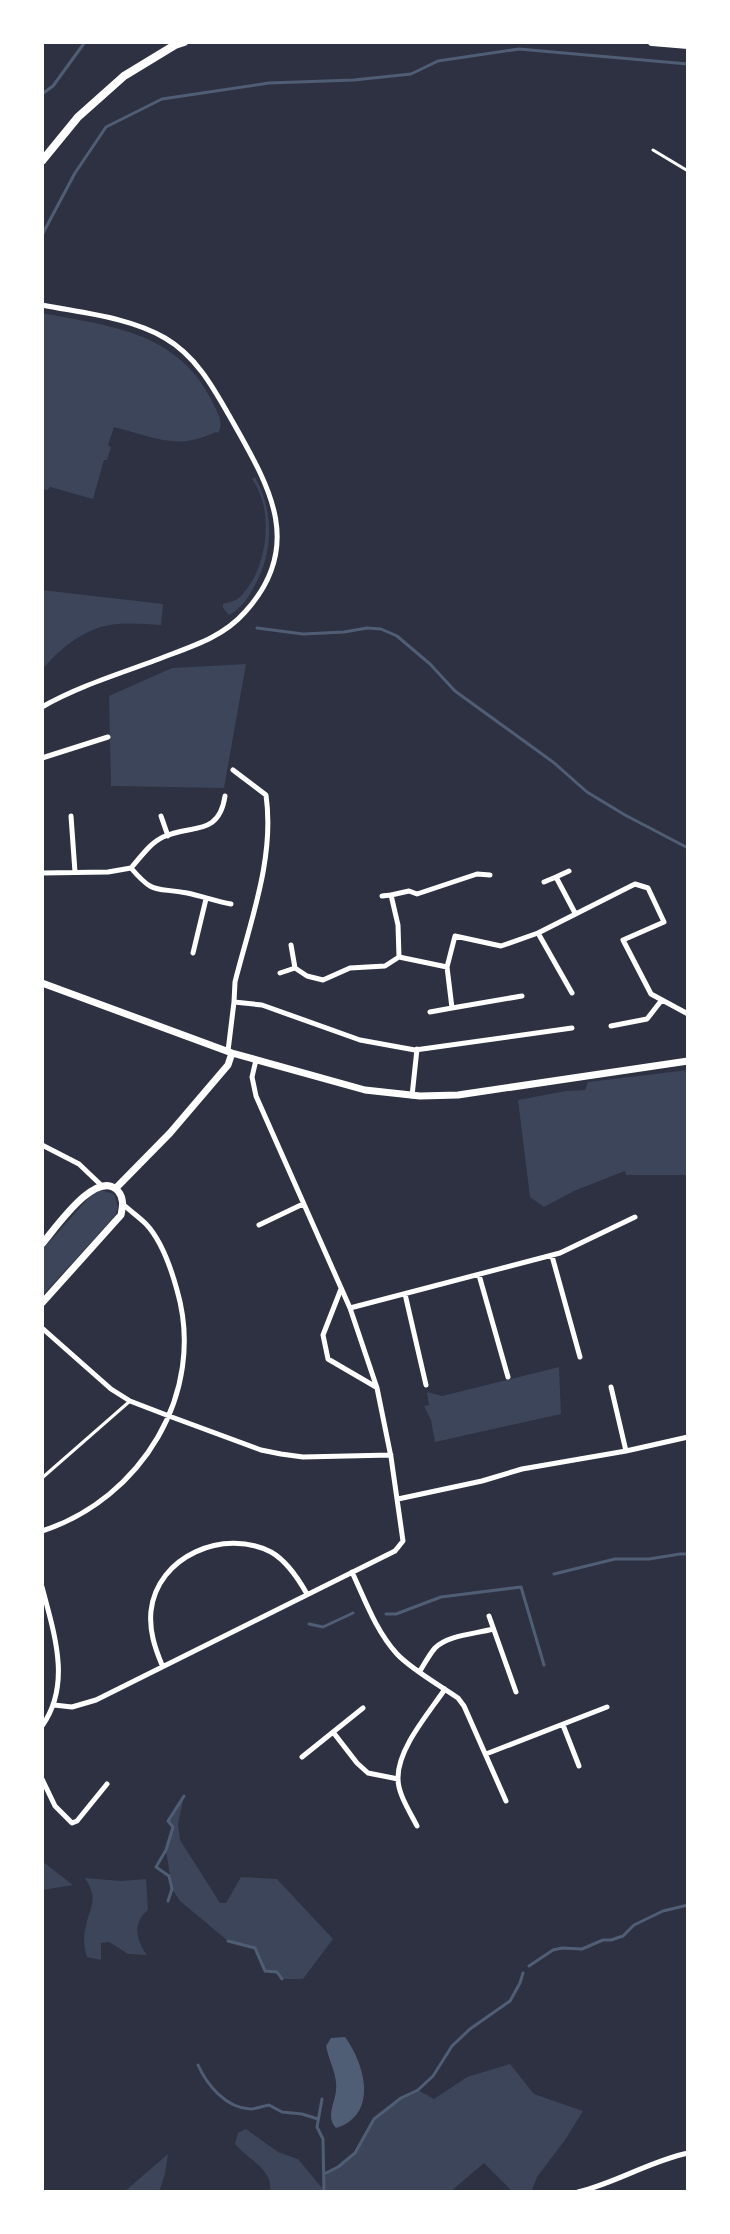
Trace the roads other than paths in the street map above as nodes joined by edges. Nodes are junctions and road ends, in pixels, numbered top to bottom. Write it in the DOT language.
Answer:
graph roads {
  1 [pos="184,42"];
  2 [pos="652,42"];
  3 [pos="688,45"];
  4 [pos="653,150"];
  5 [pos="42,161"];
  6 [pos="688,171"];
  7 [pos="42,305"];
  8 [pos="42,707"];
  9 [pos="108,737"];
  10 [pos="42,758"];
  11 [pos="233,770"];
  12 [pos="225,796"];
  13 [pos="71,816"];
  14 [pos="161,816"];
  15 [pos="168,836"];
  16 [pos="131,868"];
  17 [pos="569,871"];
  18 [pos="75,872"];
  19 [pos="42,873"];
  20 [pos="490,875"];
  21 [pos="556,877"];
  22 [pos="544,882"];
  23 [pos="391,895"];
  24 [pos="382,896"];
  25 [pos="206,899"];
  26 [pos="231,904"];
  27 [pos="575,913"];
  28 [pos="538,933"];
  29 [pos="291,945"];
  30 [pos="193,953"];
  31 [pos="399,957"];
  32 [pos="447,967"];
  33 [pos="295,968"];
  34 [pos="280,973"];
  35 [pos="42,983"];
  36 [pos="572,993"];
  37 [pos="522,996"];
  38 [pos="661,1001"];
  39 [pos="234,1002"];
  40 [pos="452,1008"];
  41 [pos="430,1012"];
  42 [pos="688,1014"];
  43 [pos="611,1026"];
  44 [pos="572,1028"];
  45 [pos="417,1049"];
  46 [pos="230,1052"];
  47 [pos="256,1060"];
  48 [pos="688,1061"];
  49 [pos="412,1096"];
  50 [pos="42,1145"];
  51 [pos="101,1185"];
  52 [pos="116,1188"];
  53 [pos="123,1204"];
  54 [pos="303,1204"];
  55 [pos="635,1217"];
  56 [pos="259,1225"];
  57 [pos="42,1244"];
  58 [pos="552,1256"];
  59 [pos="479,1275"];
  60 [pos="341,1289"];
  61 [pos="405,1294"];
  62 [pos="42,1303"];
  63 [pos="350,1308"];
  64 [pos="42,1328"];
  65 [pos="580,1357"];
  66 [pos="508,1377"];
  67 [pos="426,1385"];
  68 [pos="611,1387"];
  69 [pos="377,1388"];
  70 [pos="130,1401"];
  71 [pos="169,1416"];
  72 [pos="688,1437"];
  73 [pos="626,1451"];
  74 [pos="391,1455"];
  75 [pos="42,1478"];
  76 [pos="398,1499"];
  77 [pos="42,1531"];
  78 [pos="352,1572"];
  79 [pos="42,1587"];
  80 [pos="307,1594"];
  81 [pos="489,1616"];
  82 [pos="493,1629"];
  83 [pos="162,1665"];
  84 [pos="420,1671"];
  85 [pos="445,1689"];
  86 [pos="516,1692"];
  87 [pos="54,1705"];
  88 [pos="607,1707"];
  89 [pos="363,1708"];
  90 [pos="563,1725"];
  91 [pos="42,1726"];
  92 [pos="333,1732"];
  93 [pos="486,1754"];
  94 [pos="302,1757"];
  95 [pos="579,1766"];
  96 [pos="42,1779"];
  97 [pos="398,1779"];
  98 [pos="107,1784"];
  99 [pos="506,1801"];
  100 [pos="417,1826"];
  101 [pos="688,2153"];
  102 [pos="578,2192"];
  1 -- 5 [label="main road"];
  2 -- 3 [label="main road"];
  4 -- 6 [label="lane"];
  7 -- 8 [label="street"];
  9 -- 10 [label="street"];
  11 -- 39 [label="street"];
  12 -- 15 [label="street"];
  13 -- 18 [label="street"];
  14 -- 15 [label="street"];
  15 -- 16 [label="street"];
  16 -- 18 [label="street"];
  16 -- 25 [label="street"];
  17 -- 21 [label="street"];
  18 -- 19 [label="street"];
  20 -- 23 [label="street"];
  21 -- 22 [label="street"];
  21 -- 27 [label="street"];
  23 -- 24 [label="street"];
  23 -- 31 [label="street"];
  25 -- 26 [label="street"];
  25 -- 30 [label="street"];
  27 -- 28 [label="street"];
  27 -- 38 [label="street"];
  28 -- 32 [label="street"];
  28 -- 36 [label="street"];
  29 -- 33 [label="street"];
  31 -- 32 [label="street"];
  31 -- 33 [label="street"];
  32 -- 40 [label="street"];
  33 -- 34 [label="street"];
  35 -- 46 [label="street"];
  37 -- 40 [label="street"];
  38 -- 42 [label="street"];
  38 -- 43 [label="street"];
  39 -- 45 [label="street"];
  39 -- 46 [label="street"];
  40 -- 41 [label="street"];
  44 -- 45 [label="street"];
  45 -- 49 [label="street"];
  46 -- 47 [label="street"];
  46 -- 52 [label="street"];
  47 -- 49 [label="street"];
  47 -- 54 [label="street"];
  48 -- 49 [label="street"];
  50 -- 51 [label="street"];
  51 -- 52 [label="street"];
  51 -- 57 [label="street"];
  52 -- 53 [label="street"];
  53 -- 62 [label="street"];
  53 -- 71 [label="street"];
  54 -- 56 [label="street"];
  54 -- 60 [label="street"];
  55 -- 58 [label="street"];
  58 -- 59 [label="street"];
  58 -- 65 [label="street"];
  59 -- 61 [label="street"];
  59 -- 66 [label="street"];
  60 -- 63 [label="street"];
  60 -- 69 [label="street"];
  61 -- 63 [label="street"];
  61 -- 67 [label="street"];
  63 -- 69 [label="street"];
  64 -- 70 [label="street"];
  68 -- 73 [label="street"];
  69 -- 74 [label="street"];
  70 -- 71 [label="street"];
  70 -- 75 [label="lane"];
  71 -- 74 [label="street"];
  71 -- 77 [label="street"];
  72 -- 73 [label="street"];
  73 -- 76 [label="street"];
  74 -- 76 [label="street"];
  76 -- 78 [label="street"];
  78 -- 80 [label="street"];
  78 -- 84 [label="street"];
  79 -- 87 [label="street"];
  80 -- 83 [label="street"];
  80 -- 83 [label="street"];
  81 -- 82 [label="street"];
  82 -- 84 [label="street"];
  82 -- 86 [label="street"];
  83 -- 87 [label="street"];
  84 -- 85 [label="street"];
  85 -- 93 [label="street"];
  85 -- 97 [label="street"];
  87 -- 91 [label="street"];
  88 -- 90 [label="street"];
  89 -- 92 [label="street"];
  90 -- 93 [label="street"];
  90 -- 95 [label="street"];
  92 -- 94 [label="street"];
  92 -- 97 [label="street"];
  93 -- 99 [label="street"];
  96 -- 98 [label="street"];
  97 -- 100 [label="street"];
  101 -- 102 [label="street"];
}
